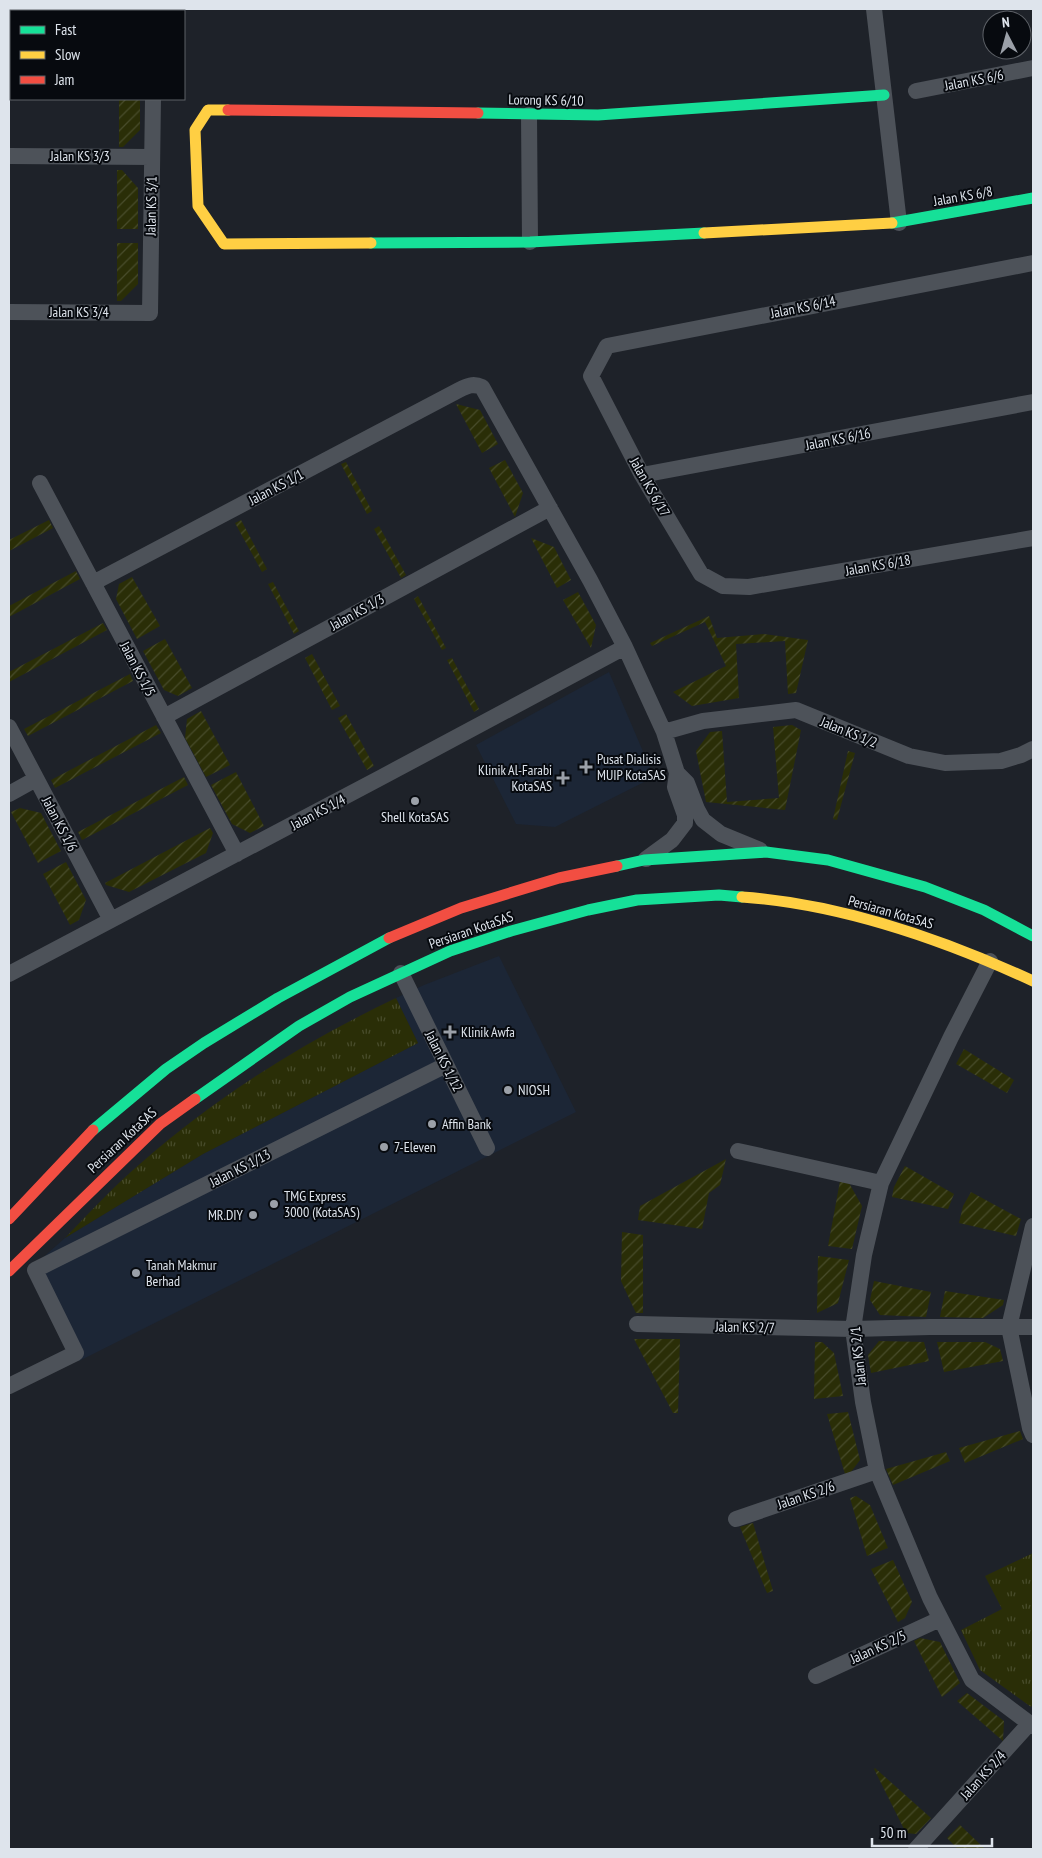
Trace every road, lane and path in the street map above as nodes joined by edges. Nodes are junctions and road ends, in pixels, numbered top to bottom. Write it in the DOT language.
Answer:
graph roads {
  1 [pos="874,9"];
  2 [pos="1033,68"];
  3 [pos="916,91"];
  4 [pos="884,95"];
  5 [pos="153,100"];
  6 [pos="208,110"];
  7 [pos="530,115"];
  8 [pos="9,156"];
  9 [pos="152,157"];
  10 [pos="1033,198"];
  11 [pos="899,223"];
  12 [pos="530,242"];
  13 [pos="1033,263"];
  14 [pos="9,312"];
  15 [pos="150,312"];
  16 [pos="591,376"];
  17 [pos="1033,402"];
  18 [pos="642,476"];
  19 [pos="40,483"];
  20 [pos="550,508"];
  21 [pos="1033,538"];
  22 [pos="93,584"];
  23 [pos="723,586"];
  24 [pos="625,647"];
  25 [pos="164,717"];
  26 [pos="9,727"];
  27 [pos="664,732"];
  28 [pos="1033,749"];
  29 [pos="677,772"];
  30 [pos="36,779"];
  31 [pos="9,794"];
  32 [pos="766,852"];
  33 [pos="237,854"];
  34 [pos="644,860"];
  35 [pos="111,920"];
  36 [pos="1033,936"];
  37 [pos="990,960"];
  38 [pos="401,973"];
  39 [pos="9,974"];
  40 [pos="1033,981"];
  41 [pos="446,1065"];
  42 [pos="487,1148"];
  43 [pos="738,1151"];
  44 [pos="881,1183"];
  45 [pos="9,1219"];
  46 [pos="1033,1226"];
  47 [pos="9,1271"];
  48 [pos="637,1324"];
  49 [pos="1009,1327"];
  50 [pos="1033,1327"];
  51 [pos="853,1329"];
  52 [pos="9,1386"];
  53 [pos="1033,1436"];
  54 [pos="877,1471"];
  55 [pos="736,1519"];
  56 [pos="940,1618"];
  57 [pos="816,1676"];
  58 [pos="1031,1725"];
  59 [pos="916,1849"];
  1 -- 4 [label="street"];
  2 -- 3 [label="street, Jalan KS 6/6"];
  4 -- 7 [label="main road, Lorong KS 6/10"];
  4 -- 11 [label="street"];
  5 -- 9 [label="street, Jalan KS 3/1"];
  6 -- 7 [label="main road, Lorong KS 6/10"];
  6 -- 12 [label="main road, Jalan KS 6/8"];
  7 -- 12 [label="street"];
  8 -- 9 [label="street, Jalan KS 3/3"];
  9 -- 15 [label="street, Jalan KS 3/1"];
  10 -- 11 [label="main road, Jalan KS 6/8"];
  11 -- 12 [label="main road, Jalan KS 6/8"];
  13 -- 16 [label="street, Jalan KS 6/14"];
  14 -- 15 [label="street, Jalan KS 3/4"];
  16 -- 18 [label="street, Jalan KS 6/17"];
  17 -- 18 [label="street, Jalan KS 6/16"];
  18 -- 23 [label="street, Jalan KS 6/17"];
  19 -- 22 [label="street, Jalan KS 1/5"];
  20 -- 22 [label="street, Jalan KS 1/1"];
  20 -- 24 [label="street"];
  20 -- 25 [label="street, Jalan KS 1/3"];
  21 -- 23 [label="street, Jalan KS 6/18"];
  22 -- 25 [label="street, Jalan KS 1/5"];
  24 -- 27 [label="street"];
  24 -- 33 [label="street, Jalan KS 1/4"];
  25 -- 33 [label="street, Jalan KS 1/5"];
  26 -- 30 [label="street, Jalan KS 1/6"];
  27 -- 28 [label="street, Jalan KS 1/2"];
  27 -- 29 [label="street"];
  29 -- 32 [label="street"];
  29 -- 34 [label="street"];
  30 -- 31 [label="street"];
  30 -- 35 [label="street, Jalan KS 1/6"];
  32 -- 34 [label="main road, Persiaran KotaSAS"];
  32 -- 36 [label="main road, Persiaran KotaSAS"];
  33 -- 35 [label="street, Jalan KS 1/4"];
  34 -- 45 [label="main road, Persiaran KotaSAS"];
  35 -- 39 [label="street, Jalan KS 1/4"];
  37 -- 38 [label="main road, Persiaran KotaSAS"];
  37 -- 40 [label="main road, Persiaran KotaSAS"];
  37 -- 44 [label="street, Jalan KS 2/1"];
  38 -- 41 [label="street, Jalan KS 1/12"];
  38 -- 47 [label="main road, Persiaran KotaSAS"];
  41 -- 42 [label="street, Jalan KS 1/12"];
  41 -- 52 [label="street, Jalan KS 1/13"];
  43 -- 44 [label="street"];
  44 -- 51 [label="street, Jalan KS 2/1"];
  46 -- 49 [label="street"];
  48 -- 51 [label="street, Jalan KS 2/7"];
  49 -- 50 [label="street, Jalan KS 2/7"];
  49 -- 51 [label="street, Jalan KS 2/7"];
  49 -- 53 [label="street"];
  51 -- 54 [label="street, Jalan KS 2/1"];
  54 -- 55 [label="street, Jalan KS 2/6"];
  54 -- 56 [label="street, Jalan KS 2/1"];
  56 -- 57 [label="street, Jalan KS 2/5"];
  56 -- 58 [label="street, Jalan KS 2/1"];
  58 -- 59 [label="street, Jalan KS 2/4"];
}
